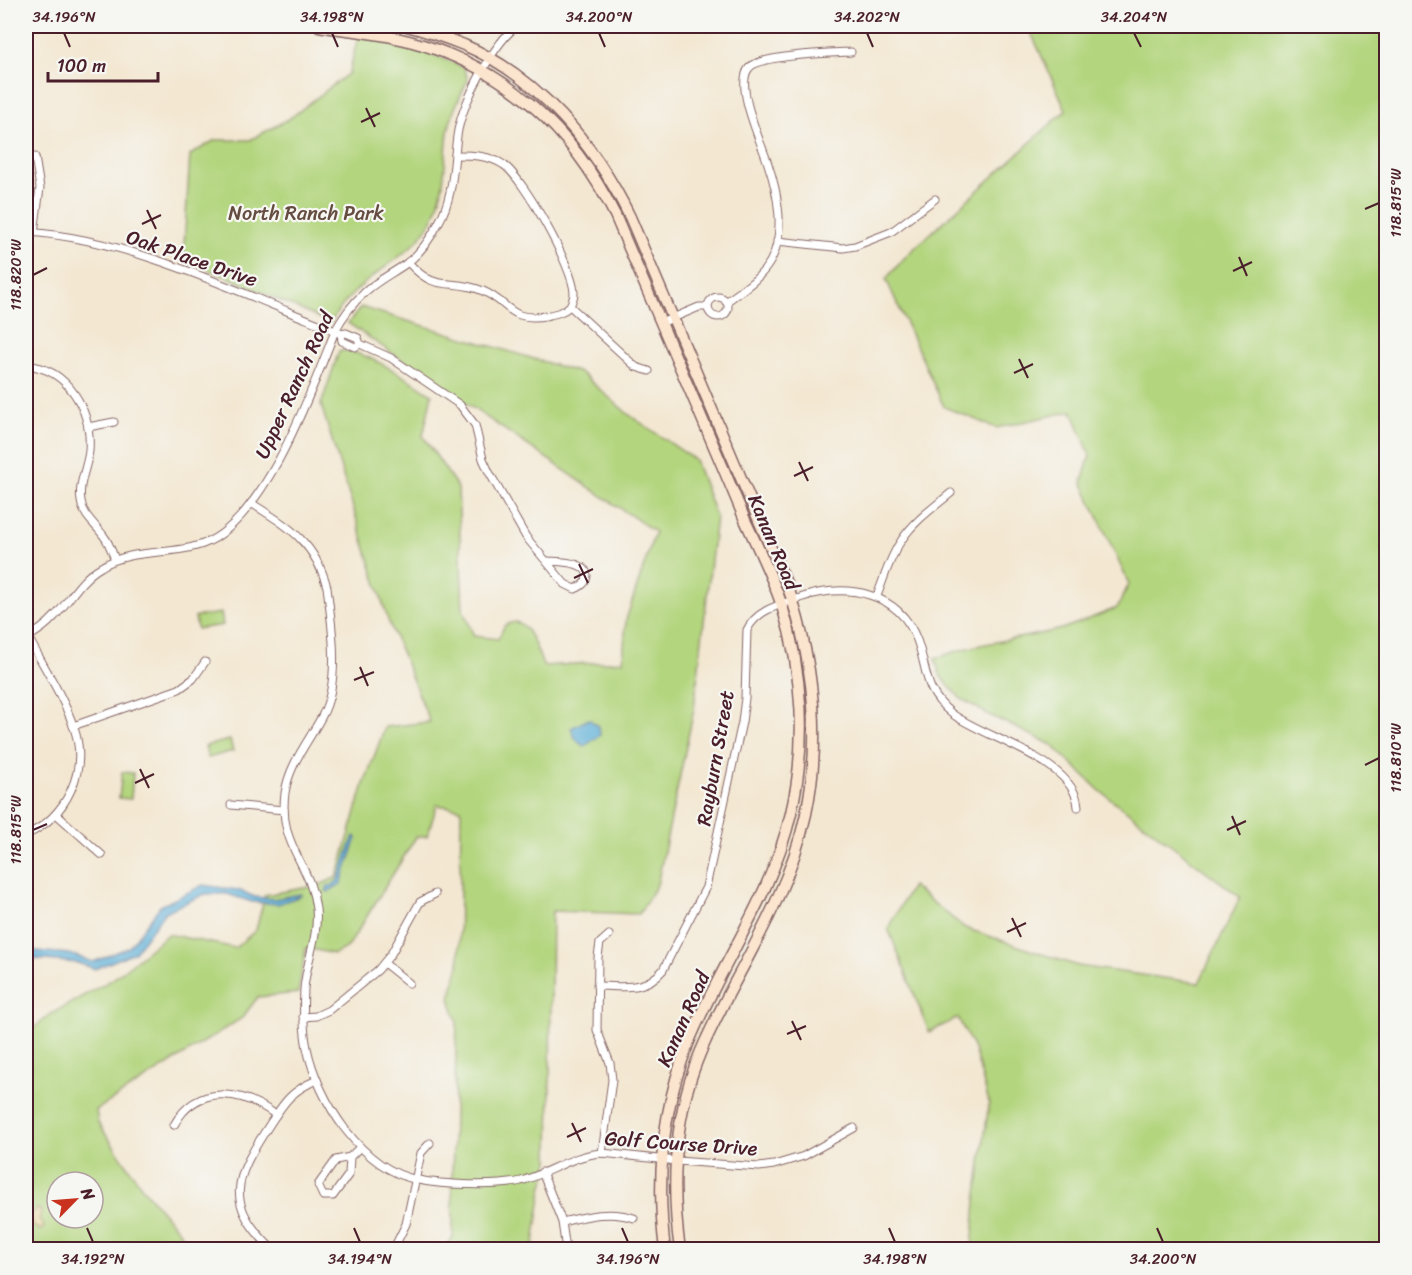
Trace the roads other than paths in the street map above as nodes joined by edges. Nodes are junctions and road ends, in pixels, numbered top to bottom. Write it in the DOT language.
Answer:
graph roads {
  1 [pos="319,26"];
  2 [pos="408,26"];
  3 [pos="517,26"];
  4 [pos="851,52"];
  5 [pos="490,59"];
  6 [pos="484,70"];
  7 [pos="455,155"];
  8 [pos="35,157"];
  9 [pos="935,199"];
  10 [pos="26,232"];
  11 [pos="34,233"];
  12 [pos="777,241"];
  13 [pos="408,262"];
  14 [pos="726,302"];
  15 [pos="570,306"];
  16 [pos="708,306"];
  17 [pos="672,318"];
  18 [pos="661,323"];
  19 [pos="338,333"];
  20 [pos="26,365"];
  21 [pos="649,371"];
  22 [pos="114,422"];
  23 [pos="88,428"];
  24 [pos="951,493"];
  25 [pos="251,503"];
  26 [pos="115,560"];
  27 [pos="548,561"];
  28 [pos="877,596"];
  29 [pos="793,600"];
  30 [pos="781,604"];
  31 [pos="27,638"];
  32 [pos="205,662"];
  33 [pos="73,726"];
  34 [pos="231,805"];
  35 [pos="1078,807"];
  36 [pos="284,810"];
  37 [pos="56,814"];
  38 [pos="26,835"];
  39 [pos="102,855"];
  40 [pos="435,894"];
  41 [pos="609,935"];
  42 [pos="384,963"];
  43 [pos="409,982"];
  44 [pos="597,986"];
  45 [pos="303,1017"];
  46 [pos="317,1080"];
  47 [pos="276,1115"];
  48 [pos="174,1125"];
  49 [pos="854,1128"];
  50 [pos="430,1143"];
  51 [pos="360,1147"];
  52 [pos="602,1153"];
  53 [pos="350,1157"];
  54 [pos="661,1159"];
  55 [pos="677,1161"];
  56 [pos="542,1173"];
  57 [pos="416,1180"];
  58 [pos="634,1218"];
  59 [pos="562,1222"];
  60 [pos="273,1250"];
  61 [pos="393,1250"];
  62 [pos="566,1250"];
  63 [pos="665,1250"];
  64 [pos="680,1250"];
  1 -- 6 [label="main road, Kanan Road"];
  2 -- 5 [label="main road, Kanan Road"];
  3 -- 5 [label="street, Upper Ranch Road"];
  4 -- 12 [label="street"];
  5 -- 6 [label="street, Upper Ranch Road"];
  5 -- 17 [label="main road, Kanan Road"];
  6 -- 7 [label="street, Upper Ranch Road"];
  6 -- 18 [label="main road, Kanan Road"];
  7 -- 13 [label="street, Upper Ranch Road"];
  7 -- 15 [label="street"];
  8 -- 11 [label="street"];
  9 -- 12 [label="street"];
  10 -- 11 [label="street, Oak Place Drive"];
  11 -- 19 [label="street, Oak Place Drive"];
  12 -- 14 [label="street"];
  13 -- 15 [label="street"];
  13 -- 19 [label="street, Upper Ranch Road"];
  14 -- 16 [label="street"];
  14 -- 16 [label="street"];
  15 -- 21 [label="street"];
  16 -- 17 [label="street"];
  17 -- 18 [label="street"];
  17 -- 29 [label="main road, Kanan Road"];
  18 -- 30 [label="main road, Kanan Road"];
  19 -- 25 [label="street, Upper Ranch Road"];
  19 -- 27 [label="street, Oak Place Drive"];
  20 -- 23 [label="street"];
  22 -- 23 [label="street"];
  23 -- 26 [label="street"];
  24 -- 28 [label="street"];
  25 -- 26 [label="street, Upper Ranch Road"];
  25 -- 36 [label="street, Golf Course Drive"];
  26 -- 31 [label="street, Upper Ranch Road"];
  27 -- 27 [label="street, Oak Place Drive"];
  28 -- 29 [label="street, Rayburn Street"];
  28 -- 35 [label="street, Rayburn Street"];
  29 -- 30 [label="street, Rayburn Street"];
  29 -- 55 [label="main road, Kanan Road"];
  30 -- 44 [label="street, Rayburn Street"];
  30 -- 54 [label="main road, Kanan Road"];
  31 -- 33 [label="street"];
  32 -- 33 [label="street"];
  33 -- 37 [label="street"];
  34 -- 36 [label="street"];
  36 -- 45 [label="street, Golf Course Drive"];
  37 -- 38 [label="street"];
  37 -- 39 [label="street"];
  40 -- 42 [label="street"];
  41 -- 44 [label="street"];
  42 -- 43 [label="street"];
  42 -- 45 [label="street"];
  44 -- 52 [label="street"];
  45 -- 46 [label="street, Golf Course Drive"];
  46 -- 47 [label="street"];
  46 -- 51 [label="street, Golf Course Drive"];
  47 -- 48 [label="street"];
  47 -- 60 [label="street"];
  49 -- 55 [label="street, Golf Course Drive"];
  50 -- 57 [label="street"];
  51 -- 53 [label="street"];
  51 -- 57 [label="street, Golf Course Drive"];
  52 -- 54 [label="street, Golf Course Drive"];
  52 -- 56 [label="street, Golf Course Drive"];
  53 -- 53 [label="street"];
  54 -- 55 [label="street, Golf Course Drive"];
  54 -- 63 [label="main road, Kanan Road"];
  55 -- 64 [label="main road, Kanan Road"];
  56 -- 57 [label="street, Golf Course Drive"];
  56 -- 59 [label="street"];
  57 -- 61 [label="street"];
  58 -- 59 [label="street"];
  59 -- 62 [label="street"];
}
